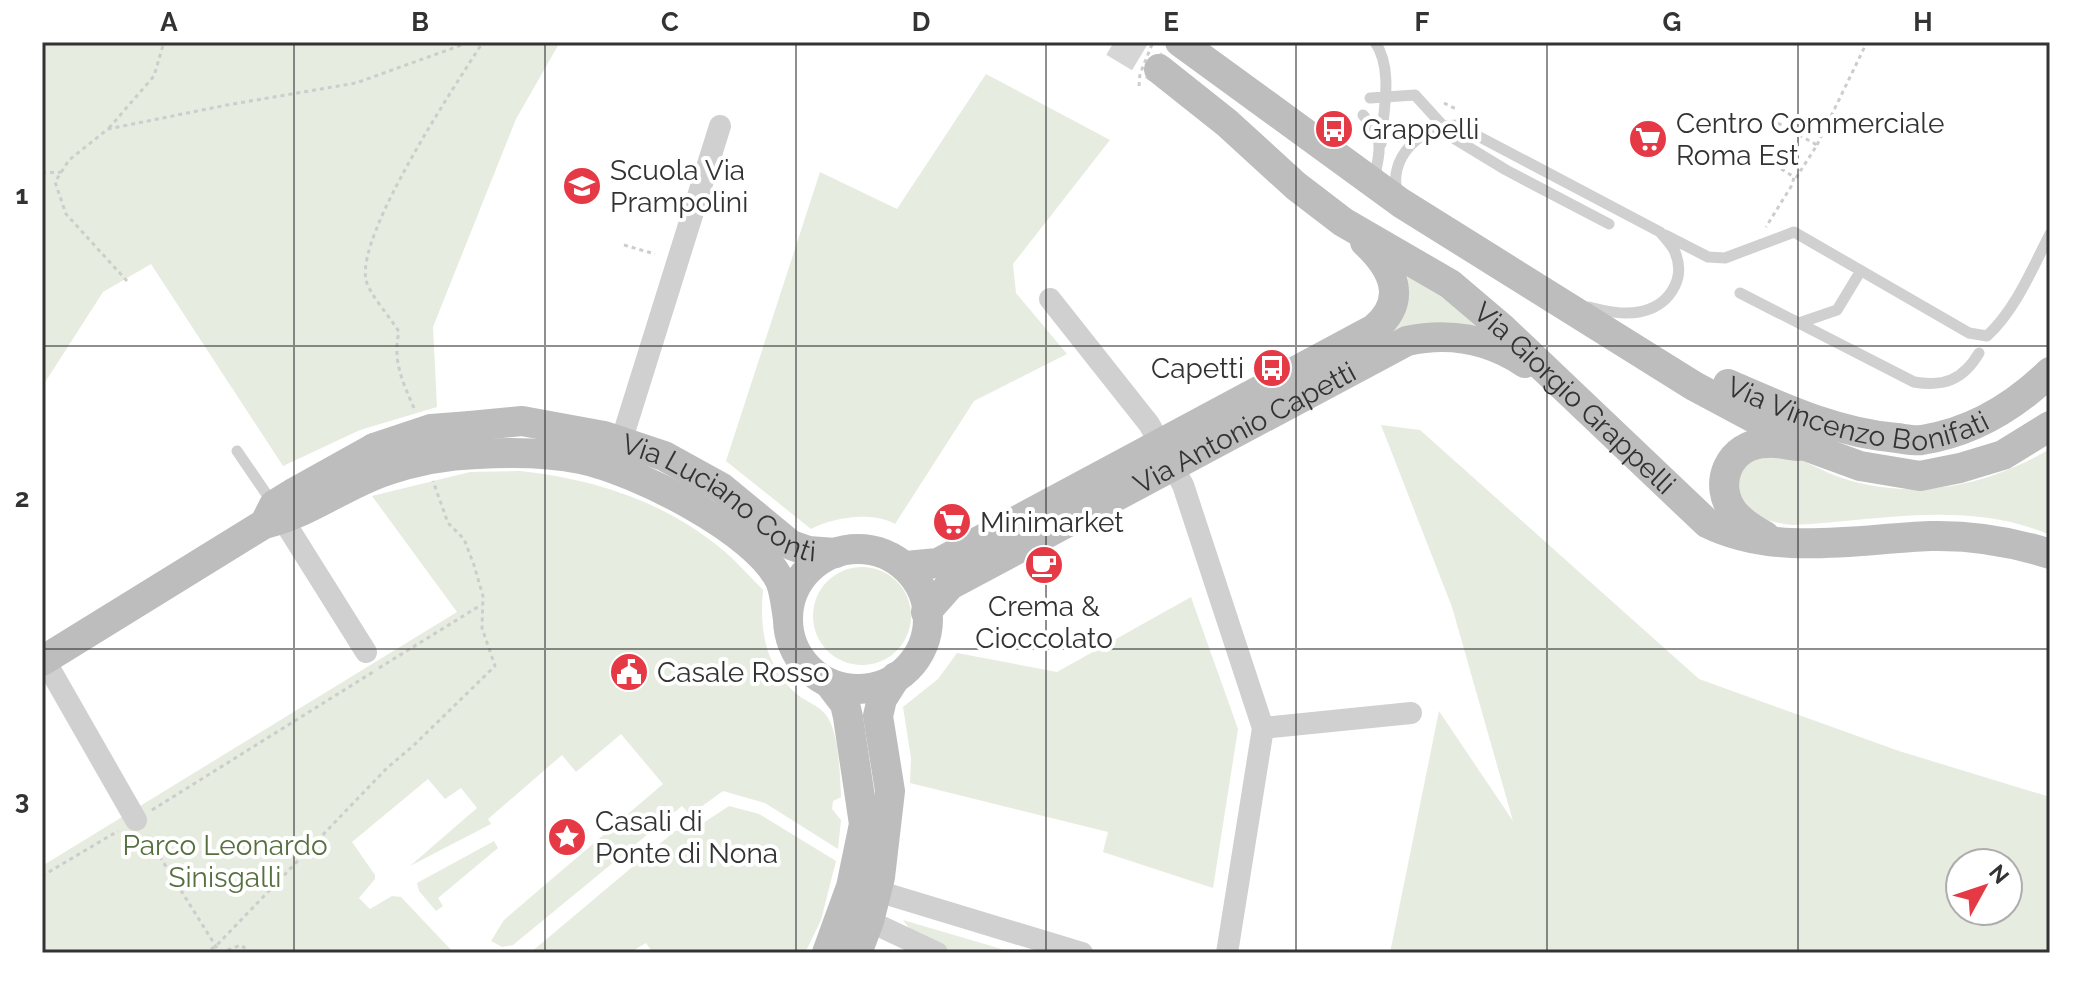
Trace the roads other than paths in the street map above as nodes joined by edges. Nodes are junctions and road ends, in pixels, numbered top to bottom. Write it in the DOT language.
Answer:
graph roads {
  1 [pos="1180,42"];
  2 [pos="1375,42"];
  3 [pos="1150,65"];
  4 [pos="1370,98"];
  5 [pos="1384,99"];
  6 [pos="1363,115"];
  7 [pos="1442,125"];
  8 [pos="720,126"];
  9 [pos="1381,144"];
  10 [pos="1373,185"];
  11 [pos="1401,203"];
  12 [pos="1343,222"];
  13 [pos="1609,224"];
  14 [pos="1660,232"];
  15 [pos="2050,234"];
  16 [pos="1857,277"];
  17 [pos="1740,293"];
  18 [pos="1050,299"];
  19 [pos="1562,302"];
  20 [pos="1799,323"];
  21 [pos="1612,334"];
  22 [pos="1370,346"];
  23 [pos="1979,353"];
  24 [pos="2050,372"];
  25 [pos="1575,398"];
  26 [pos="2050,426"];
  27 [pos="608,447"];
  28 [pos="1808,447"];
  29 [pos="237,451"];
  30 [pos="1166,454"];
  31 [pos="274,516"];
  32 [pos="1776,544"];
  33 [pos="836,553"];
  34 [pos="2050,554"];
  35 [pos="906,566"];
  36 [pos="926,612"];
  37 [pos="788,621"];
  38 [pos="366,652"];
  39 [pos="43,660"];
  40 [pos="896,677"];
  41 [pos="829,683"];
  42 [pos="1411,713"];
  43 [pos="1263,728"];
  44 [pos="136,820"];
  45 [pos="877,891"];
  46 [pos="869,921"];
  47 [pos="827,953"];
  48 [pos="857,953"];
  49 [pos="937,953"];
  50 [pos="1082,953"];
  51 [pos="1227,953"];
  1 -- 10 [label="main road, Via Giorgio Grappelli"];
  2 -- 5 [label="lane"];
  3 -- 12 [label="main road, Via Giorgio Grappelli"];
  4 -- 5 [label="lane"];
  5 -- 7 [label="lane"];
  5 -- 9 [label="lane"];
  6 -- 9 [label="lane"];
  7 -- 11 [label="lane"];
  7 -- 13 [label="lane"];
  7 -- 14 [label="lane"];
  8 -- 27 [label="street"];
  9 -- 10 [label="lane"];
  10 -- 11 [label="main road, Via Giorgio Grappelli"];
  11 -- 19 [label="main road, Via Giorgio Grappelli"];
  12 -- 22 [label="main road, Via Antonio Capetti"];
  12 -- 25 [label="main road, Via Giorgio Grappelli"];
  14 -- 15 [label="lane"];
  14 -- 19 [label="lane"];
  16 -- 20 [label="lane"];
  17 -- 20 [label="lane"];
  18 -- 30 [label="street, Via Antonio Capetti"];
  19 -- 21 [label="main road, Via Giorgio Grappelli"];
  20 -- 23 [label="lane"];
  21 -- 24 [label="main road, Via Vincenzo Bonifati"];
  21 -- 28 [label="main road"];
  22 -- 25 [label="main road, Via Antonio Capetti"];
  22 -- 30 [label="main road, Via Antonio Capetti"];
  25 -- 32 [label="main road, Via Giorgio Grappelli"];
  26 -- 28 [label="main road"];
  27 -- 31 [label="main road, Via Luciano Conti, bridge"];
  27 -- 33 [label="main road, Via Luciano Conti"];
  27 -- 37 [label="main road, Via Luciano Conti"];
  28 -- 32 [label="main road"];
  29 -- 31 [label="lane"];
  30 -- 35 [label="main road, Via Antonio Capetti"];
  30 -- 36 [label="main road, Via Antonio Capetti"];
  30 -- 43 [label="street"];
  31 -- 38 [label="street"];
  31 -- 39 [label="main road, Via Luciano Conti"];
  32 -- 34 [label="main road, Via Giorgio Grappelli"];
  33 -- 35 [label="main road"];
  33 -- 37 [label="main road"];
  35 -- 36 [label="main road"];
  36 -- 40 [label="main road"];
  37 -- 41 [label="main road"];
  39 -- 44 [label="street, Via Luciano Conti"];
  40 -- 41 [label="main road"];
  40 -- 45 [label="main road"];
  41 -- 47 [label="main road"];
  42 -- 43 [label="street"];
  43 -- 51 [label="street"];
  45 -- 46 [label="main road"];
  45 -- 50 [label="street"];
  46 -- 48 [label="main road"];
  46 -- 49 [label="street"];
}
